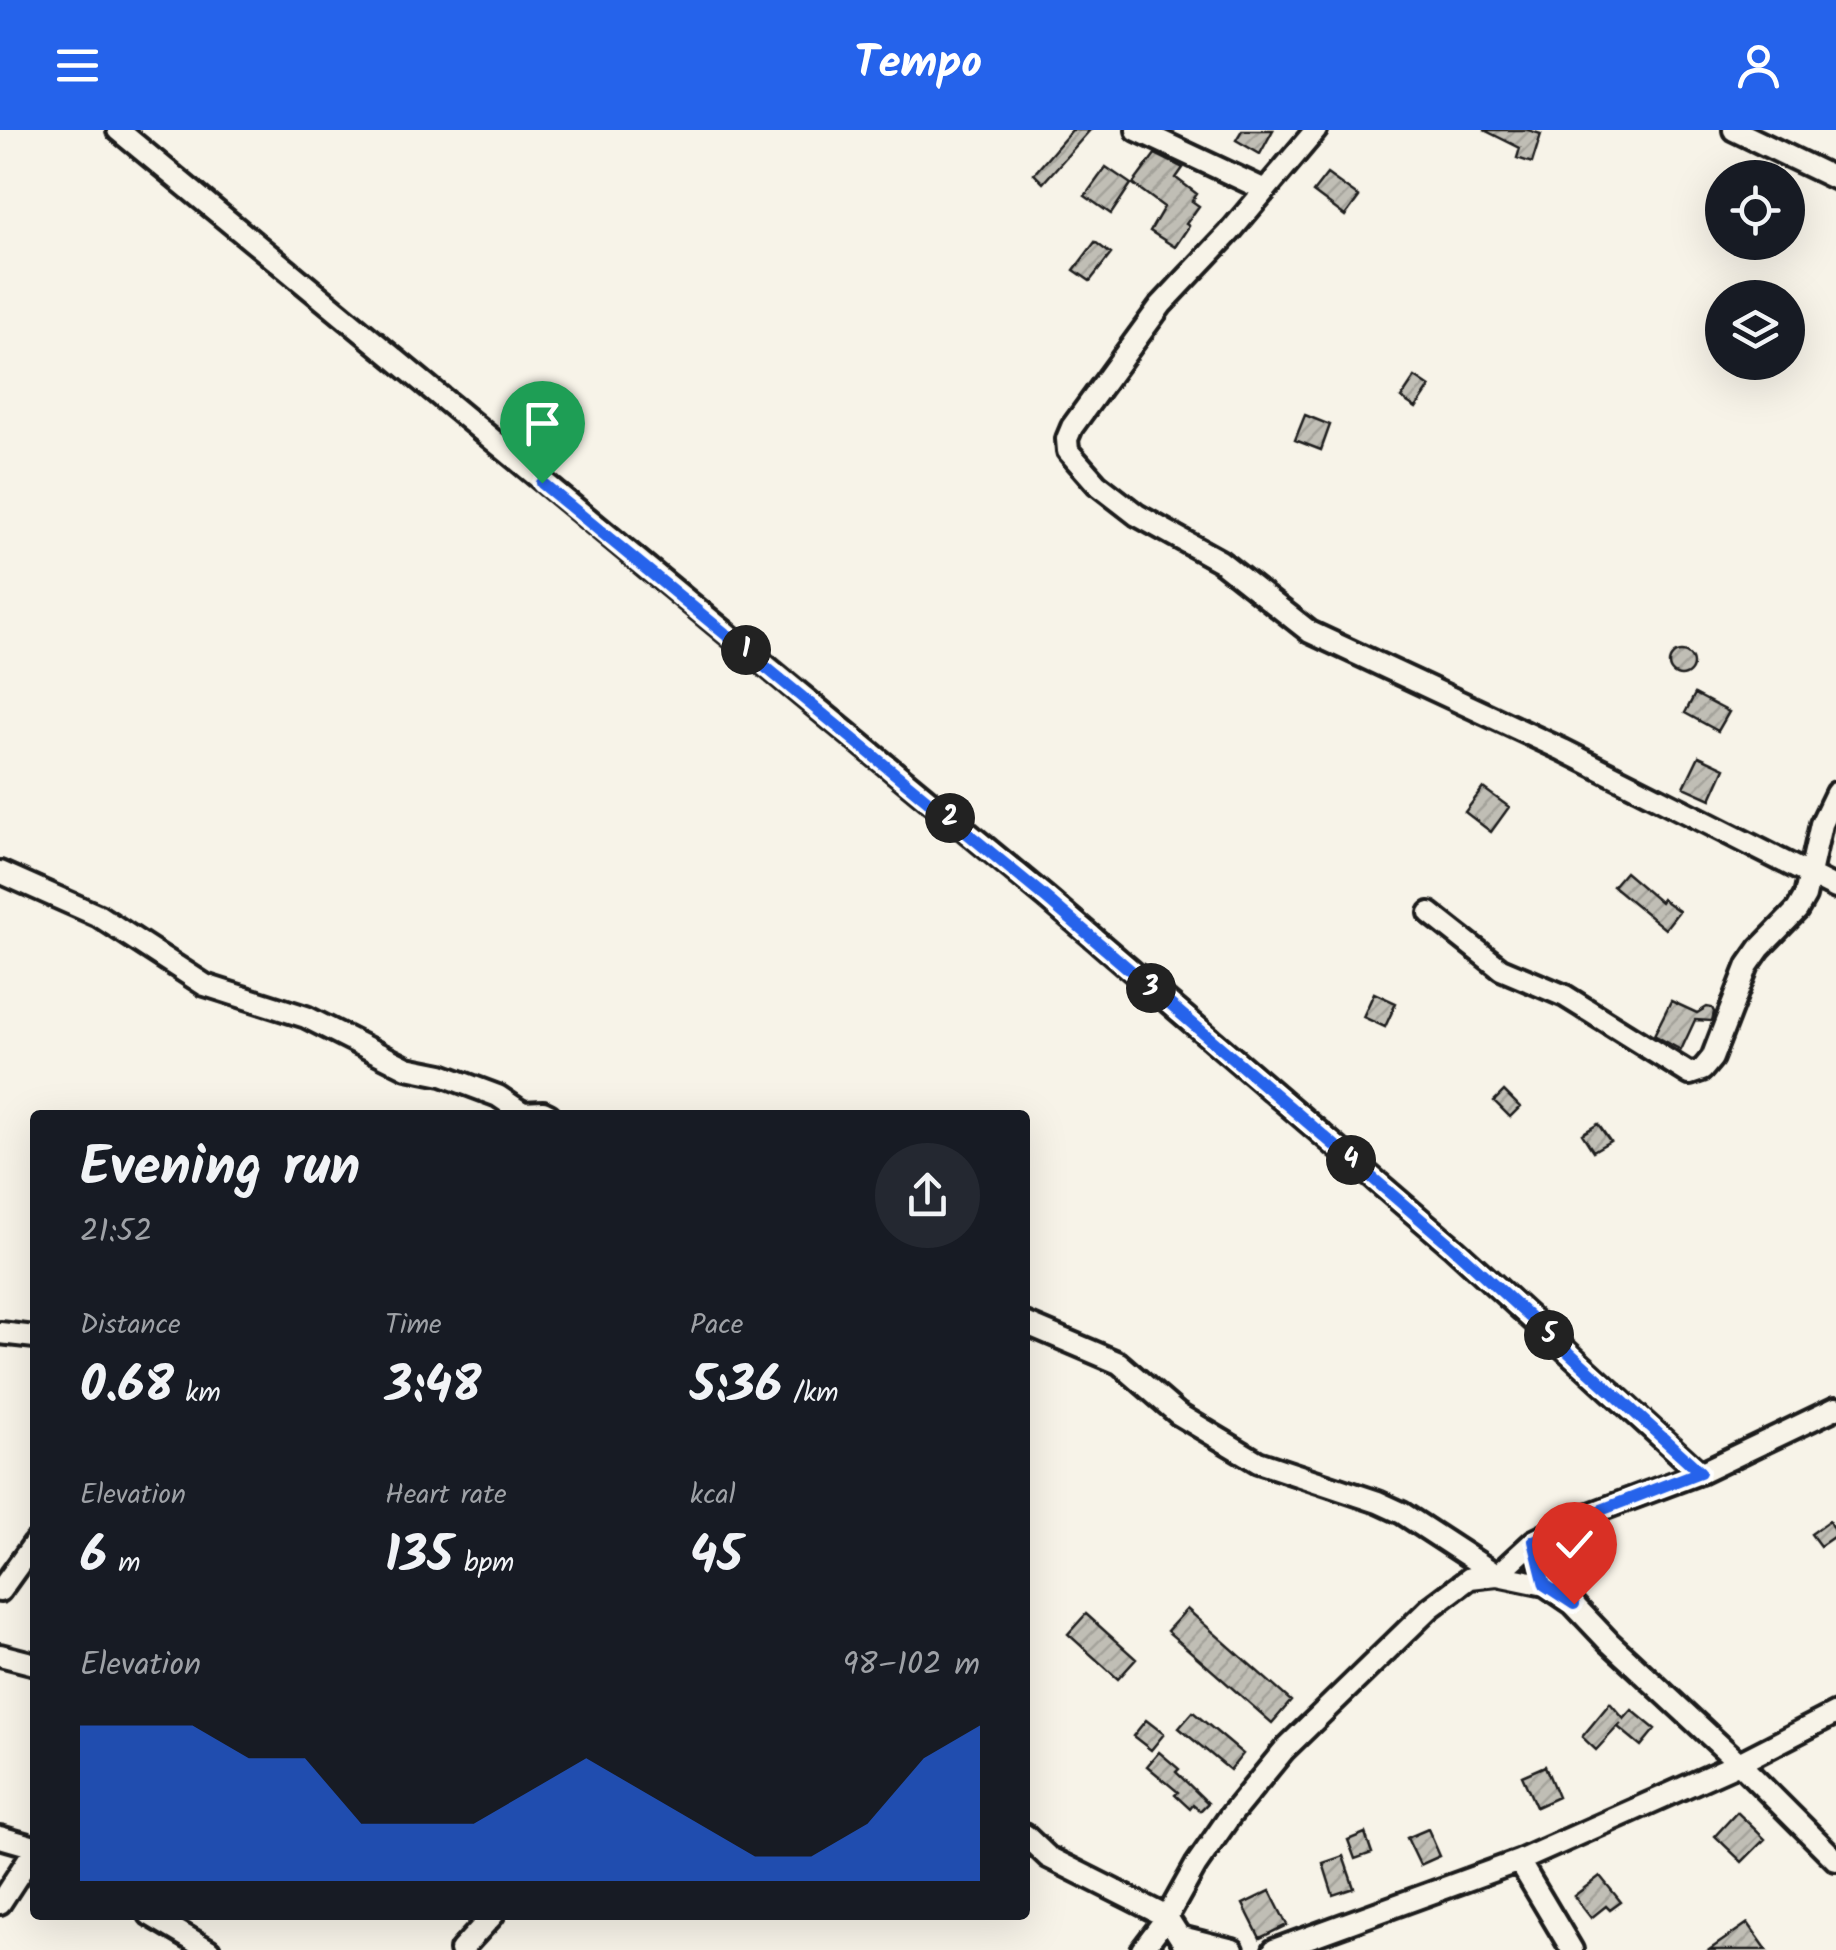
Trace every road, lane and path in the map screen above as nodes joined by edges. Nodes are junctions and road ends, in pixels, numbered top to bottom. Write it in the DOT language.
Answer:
graph roads {
  1 [pos="118,130"];
  2 [pos="1138,130"];
  3 [pos="1316,130"];
  4 [pos="1734,130"];
  5 [pos="1836,179"];
  6 [pos="1264,190"];
  7 [pos="1836,793"];
  8 [pos="0,872"];
  9 [pos="1810,875"];
  10 [pos="1836,888"];
  11 [pos="1430,913"];
  12 [pos="518,1110"];
  13 [pos="1030,1325"];
  14 [pos="0,1333"];
  15 [pos="30,1336"];
  16 [pos="1836,1408"];
  17 [pos="1700,1472"];
  18 [pos="1534,1541"];
  19 [pos="30,1549"];
  20 [pos="1498,1574"];
  21 [pos="1545,1585"];
  22 [pos="0,1591"];
  23 [pos="0,1655"];
  24 [pos="30,1663"];
  25 [pos="1836,1713"];
  26 [pos="1739,1763"];
  27 [pos="0,1837"];
  28 [pos="1030,1840"];
  29 [pos="30,1846"];
  30 [pos="30,1856"];
  31 [pos="1519,1860"];
  32 [pos="1836,1860"];
  33 [pos="0,1902"];
  34 [pos="1167,1917"];
  35 [pos="158,1920"];
  36 [pos="488,1920"];
  37 [pos="1185,1944"];
  38 [pos="209,1950"];
  39 [pos="461,1950"];
  40 [pos="1142,1950"];
  41 [pos="1232,1950"];
  42 [pos="1274,1950"];
  43 [pos="1572,1950"];
  1 -- 17 [label="street"];
  2 -- 6 [label="street"];
  3 -- 6 [label="street"];
  4 -- 5 [label="street"];
  6 -- 9 [label="street"];
  7 -- 9 [label="street"];
  8 -- 12 [label="street"];
  9 -- 10 [label="street"];
  9 -- 11 [label="street"];
  13 -- 20 [label="street"];
  14 -- 15 [label="street"];
  16 -- 17 [label="street"];
  17 -- 18 [label="street"];
  18 -- 20 [label="street"];
  18 -- 21 [label="street"];
  19 -- 22 [label="street"];
  20 -- 21 [label="street"];
  20 -- 34 [label="street"];
  21 -- 26 [label="street"];
  23 -- 24 [label="street"];
  25 -- 26 [label="street"];
  26 -- 31 [label="street"];
  26 -- 32 [label="street"];
  27 -- 29 [label="street"];
  28 -- 34 [label="street"];
  30 -- 33 [label="street"];
  31 -- 42 [label="street"];
  31 -- 43 [label="street"];
  34 -- 37 [label="street"];
  34 -- 40 [label="street"];
  35 -- 38 [label="street"];
  36 -- 39 [label="street"];
  37 -- 41 [label="street"];
}
